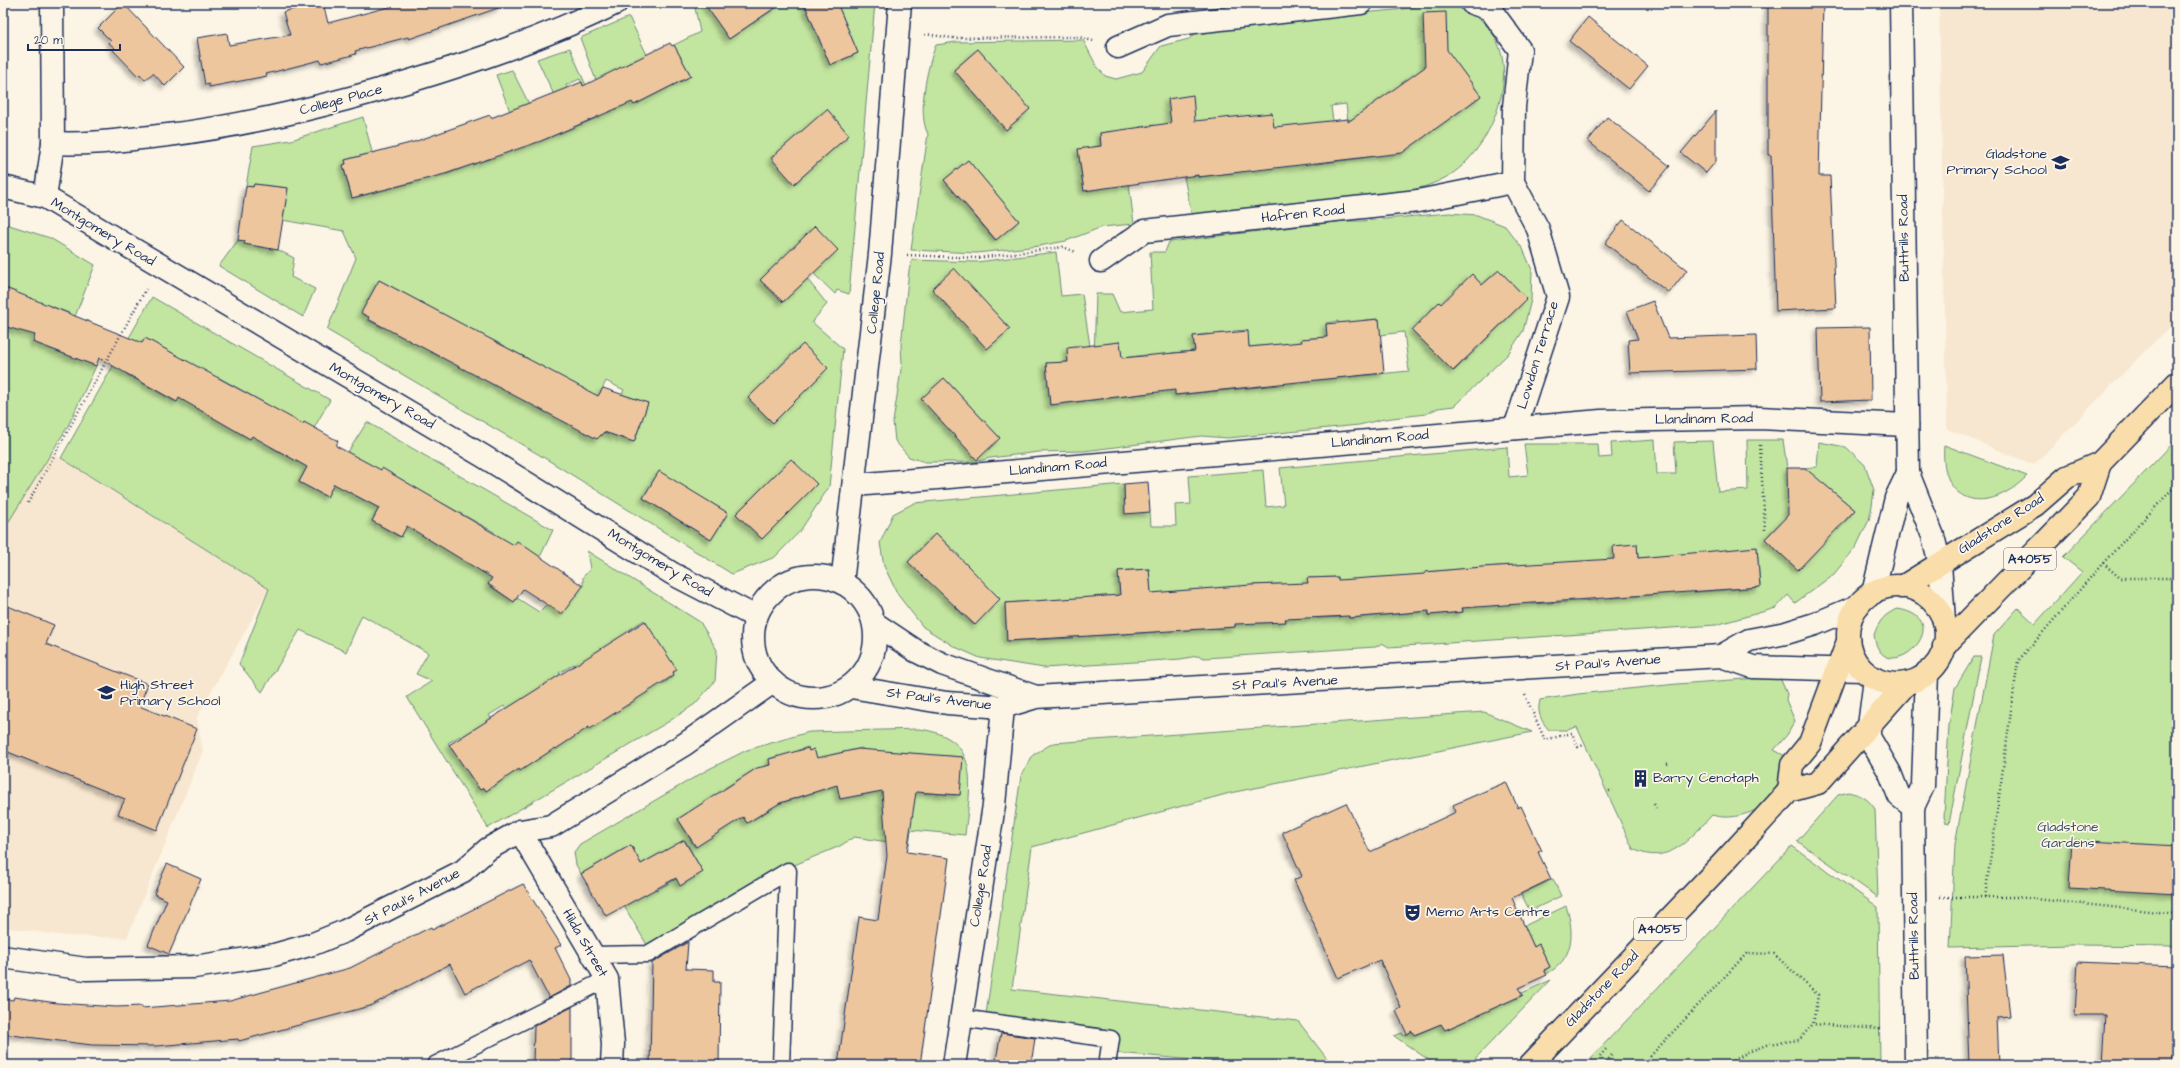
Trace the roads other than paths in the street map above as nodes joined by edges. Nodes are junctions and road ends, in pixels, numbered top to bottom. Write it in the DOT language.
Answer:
graph roads {
  1 [pos="52,3"];
  2 [pos="616,3"];
  3 [pos="900,3"];
  4 [pos="1361,3"];
  5 [pos="1472,3"];
  6 [pos="1901,3"];
  7 [pos="1118,47"];
  8 [pos="53,143"];
  9 [pos="1513,182"];
  10 [pos="3,187"];
  11 [pos="45,197"];
  12 [pos="1102,261"];
  13 [pos="2177,383"];
  14 [pos="1907,426"];
  15 [pos="1515,428"];
  16 [pos="2100,463"];
  17 [pos="1908,473"];
  18 [pos="855,485"];
  19 [pos="1940,564"];
  20 [pos="842,582"];
  21 [pos="1902,587"];
  22 [pos="1865,599"];
  23 [pos="756,617"];
  24 [pos="1944,621"];
  25 [pos="874,623"];
  26 [pos="1848,641"];
  27 [pos="1944,646"];
  28 [pos="1721,656"];
  29 [pos="1838,669"];
  30 [pos="1927,672"];
  31 [pos="1869,674"];
  32 [pos="773,682"];
  33 [pos="1907,683"];
  34 [pos="851,687"];
  35 [pos="1036,697"];
  36 [pos="1003,707"];
  37 [pos="1869,726"];
  38 [pos="1789,791"];
  39 [pos="1913,807"];
  40 [pos="520,832"];
  41 [pos="594,955"];
  42 [pos="3,957"];
  43 [pos="607,979"];
  44 [pos="961,1018"];
  45 [pos="435,1065"];
  46 [pos="612,1065"];
  47 [pos="782,1065"];
  48 [pos="954,1065"];
  49 [pos="1107,1065"];
  50 [pos="1530,1065"];
  51 [pos="1916,1065"];
  1 -- 8 [label="street"];
  2 -- 8 [label="street, College Place"];
  3 -- 18 [label="street, College Road"];
  4 -- 7 [label="street"];
  5 -- 9 [label="street, Lowdon Terrace"];
  6 -- 14 [label="street, Buttrills Road"];
  8 -- 11 [label="street"];
  9 -- 12 [label="street, Hafren Road"];
  9 -- 15 [label="street, Lowdon Terrace"];
  10 -- 11 [label="street, Montgomery Road"];
  11 -- 23 [label="street, Montgomery Road"];
  13 -- 16 [label="main road, Gladstone Road / A4055"];
  14 -- 15 [label="street, Llandinam Road"];
  14 -- 17 [label="street, Buttrills Road"];
  15 -- 18 [label="street, Llandinam Road"];
  16 -- 19 [label="main road, Gladstone Road / A4055"];
  16 -- 27 [label="main road, Gladstone Road / A4055"];
  17 -- 19 [label="street, Buttrills Road"];
  17 -- 22 [label="street, Buttrills Road"];
  18 -- 20 [label="street, College Road"];
  19 -- 21 [label="main road, Gladstone Road / A4055"];
  19 -- 24 [label="street, Buttrills Road"];
  20 -- 23 [label="street"];
  20 -- 25 [label="street"];
  21 -- 22 [label="main road"];
  21 -- 24 [label="main road"];
  22 -- 26 [label="main road"];
  22 -- 28 [label="street, St Paul's Avenue"];
  23 -- 32 [label="street"];
  24 -- 27 [label="main road"];
  25 -- 34 [label="street"];
  25 -- 35 [label="street"];
  26 -- 29 [label="main road"];
  26 -- 31 [label="main road"];
  27 -- 30 [label="main road"];
  28 -- 29 [label="street, St Paul's Avenue"];
  28 -- 35 [label="street, St Paul's Avenue"];
  29 -- 31 [label="street, St Paul's Avenue"];
  29 -- 38 [label="main road"];
  30 -- 33 [label="main road"];
  30 -- 39 [label="street, Buttrills Road"];
  31 -- 33 [label="main road"];
  31 -- 37 [label="street"];
  32 -- 34 [label="street"];
  32 -- 40 [label="street, St Paul's Avenue"];
  33 -- 37 [label="main road"];
  34 -- 36 [label="street, St Paul's Avenue"];
  35 -- 36 [label="street, St Paul's Avenue"];
  36 -- 44 [label="street, College Road"];
  37 -- 38 [label="main road"];
  37 -- 39 [label="street"];
  38 -- 50 [label="main road, Gladstone Road / A4055"];
  39 -- 51 [label="street, Buttrills Road"];
  40 -- 41 [label="street, Hilda Street"];
  40 -- 42 [label="street, St Paul's Avenue"];
  41 -- 43 [label="street, Hilda Street"];
  41 -- 47 [label="lane"];
  43 -- 45 [label="lane"];
  43 -- 46 [label="street, Hilda Street"];
  44 -- 48 [label="street, College Road"];
  44 -- 49 [label="lane"];
}
